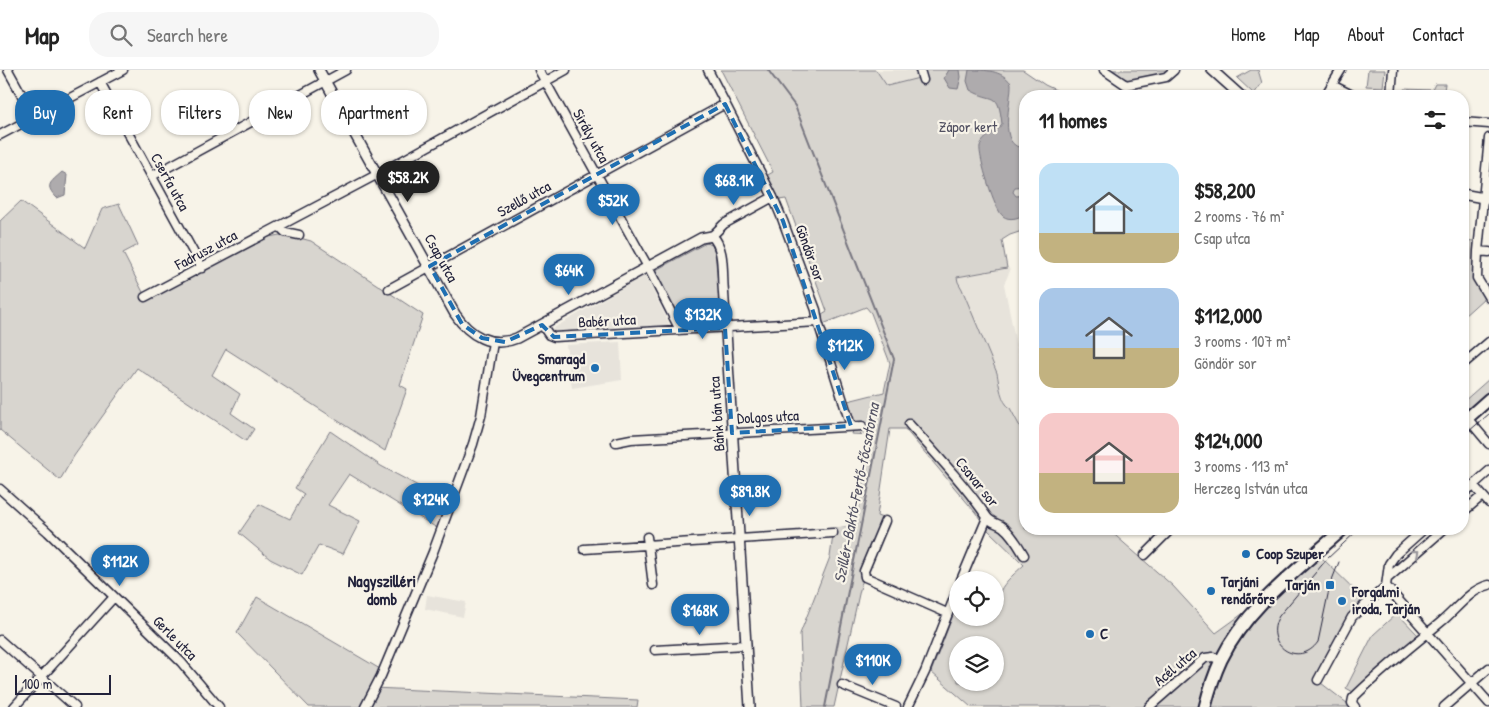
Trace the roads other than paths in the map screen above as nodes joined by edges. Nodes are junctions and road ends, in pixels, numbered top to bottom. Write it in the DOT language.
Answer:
graph roads {
  1 [pos="8,70"];
  2 [pos="123,70"];
  3 [pos="319,70"];
  4 [pos="346,70"];
  5 [pos="539,70"];
  6 [pos="566,70"];
  7 [pos="708,70"];
  8 [pos="920,70"];
  9 [pos="1104,70"];
  10 [pos="1174,70"];
  11 [pos="1212,70"];
  12 [pos="1341,70"];
  13 [pos="1393,70"];
  14 [pos="923,80"];
  15 [pos="100,82"];
  16 [pos="325,82"];
  17 [pos="545,82"];
  18 [pos="1332,85"];
  19 [pos="19,90"];
  20 [pos="1234,90"];
  21 [pos="1329,90"];
  22 [pos="1342,90"];
  23 [pos="1391,90"];
  24 [pos="75,95"];
  25 [pos="725,104"];
  26 [pos="1469,123"];
  27 [pos="1489,124"];
  28 [pos="15,127"];
  29 [pos="0,135"];
  30 [pos="1489,138"];
  31 [pos="378,174"];
  32 [pos="597,175"];
  33 [pos="152,176"];
  34 [pos="1469,195"];
  35 [pos="773,197"];
  36 [pos="1486,198"];
  37 [pos="280,227"];
  38 [pos="299,235"];
  39 [pos="712,236"];
  40 [pos="1478,251"];
  41 [pos="1489,252"];
  42 [pos="430,266"];
  43 [pos="648,267"];
  44 [pos="202,268"];
  45 [pos="389,289"];
  46 [pos="145,297"];
  47 [pos="1489,298"];
  48 [pos="818,322"];
  49 [pos="542,325"];
  50 [pos="725,328"];
  51 [pos="680,330"];
  52 [pos="492,342"];
  53 [pos="1489,342"];
  54 [pos="1469,359"];
  55 [pos="1489,399"];
  56 [pos="1469,417"];
  57 [pos="909,424"];
  58 [pos="1469,425"];
  59 [pos="851,426"];
  60 [pos="862,426"];
  61 [pos="732,433"];
  62 [pos="616,442"];
  63 [pos="1489,444"];
  64 [pos="1489,471"];
  65 [pos="1473,485"];
  66 [pos="0,489"];
  67 [pos="1469,489"];
  68 [pos="1487,499"];
  69 [pos="1469,509"];
  70 [pos="987,518"];
  71 [pos="885,521"];
  72 [pos="833,533"];
  73 [pos="1165,535"];
  74 [pos="1337,535"];
  75 [pos="1417,535"];
  76 [pos="1438,535"];
  77 [pos="739,538"];
  78 [pos="648,541"];
  79 [pos="584,549"];
  80 [pos="1024,555"];
  81 [pos="1145,555"];
  82 [pos="965,571"];
  83 [pos="1387,582"];
  84 [pos="653,585"];
  85 [pos="1489,585"];
  86 [pos="114,597"];
  87 [pos="949,608"];
  88 [pos="947,613"];
  89 [pos="1427,633"];
  90 [pos="0,640"];
  91 [pos="746,645"];
  92 [pos="655,650"];
  93 [pos="1224,655"];
  94 [pos="1489,668"];
  95 [pos="42,677"];
  96 [pos="1318,680"];
  97 [pos="1472,683"];
  98 [pos="842,685"];
  99 [pos="1489,703"];
  100 [pos="1354,705"];
  101 [pos="14,707"];
  102 [pos="74,707"];
  103 [pos="219,707"];
  104 [pos="365,707"];
  105 [pos="750,707"];
  106 [pos="896,707"];
  107 [pos="908,707"];
  108 [pos="1150,707"];
  109 [pos="1205,707"];
  110 [pos="1444,707"];
  1 -- 19 [label="street"];
  2 -- 15 [label="street"];
  3 -- 16 [label="street, Csap utca"];
  4 -- 16 [label="street"];
  5 -- 17 [label="street, Sirály utca"];
  6 -- 17 [label="street, Fadrusz utca"];
  7 -- 25 [label="street, Göndör sor"];
  8 -- 14 [label="street"];
  9 -- 10 [label="street"];
  11 -- 20 [label="street"];
  12 -- 18 [label="street"];
  13 -- 23 [label="street"];
  15 -- 24 [label="street"];
  15 -- 33 [label="street, Cserfa utca"];
  16 -- 31 [label="street, Csap utca"];
  16 -- 33 [label="street"];
  17 -- 31 [label="street, Fadrusz utca"];
  17 -- 32 [label="street, Sirály utca"];
  18 -- 21 [label="street"];
  18 -- 22 [label="street"];
  25 -- 32 [label="street, Szellő utca"];
  25 -- 35 [label="street, Göndör sor"];
  26 -- 27 [label="street"];
  28 -- 29 [label="street"];
  30 -- 36 [label="street"];
  31 -- 37 [label="street, Fadrusz utca"];
  31 -- 42 [label="street, Csap utca"];
  32 -- 42 [label="street, Szellő utca"];
  32 -- 43 [label="street, Sirály utca"];
  33 -- 44 [label="street, Cserfa utca"];
  34 -- 36 [label="street"];
  35 -- 39 [label="street"];
  35 -- 48 [label="street, Göndör sor"];
  36 -- 40 [label="street"];
  37 -- 38 [label="street"];
  37 -- 44 [label="street, Fadrusz utca"];
  39 -- 43 [label="street"];
  39 -- 50 [label="street, Bánk bán utca"];
  40 -- 41 [label="street"];
  40 -- 47 [label="street"];
  42 -- 45 [label="street, Szellő utca"];
  42 -- 52 [label="street, Csap utca"];
  43 -- 49 [label="street"];
  43 -- 51 [label="street, Sirály utca"];
  44 -- 46 [label="street, Fadrusz utca"];
  48 -- 50 [label="street"];
  48 -- 59 [label="street, Göndör sor"];
  49 -- 51 [label="street, Babér utca"];
  49 -- 52 [label="street"];
  50 -- 51 [label="street, Babér utca"];
  50 -- 61 [label="street, Bánk bán utca"];
  52 -- 104 [label="street"];
  53 -- 54 [label="street"];
  55 -- 56 [label="main road"];
  57 -- 70 [label="street, Csavar sor"];
  58 -- 63 [label="street"];
  59 -- 60 [label="street, Dolgos utca"];
  59 -- 61 [label="street, Dolgos utca"];
  61 -- 62 [label="street, Dolgos utca"];
  61 -- 77 [label="street, Bánk bán utca"];
  64 -- 65 [label="street"];
  65 -- 67 [label="street"];
  65 -- 68 [label="street"];
  66 -- 86 [label="street, Gerle utca"];
  68 -- 69 [label="street"];
  70 -- 80 [label="street, Csavar sor"];
  70 -- 82 [label="street"];
  71 -- 88 [label="street"];
  72 -- 77 [label="street"];
  73 -- 81 [label="street"];
  74 -- 93 [label="main road"];
  75 -- 83 [label="street"];
  83 -- 76 [label="street, one-way"];
  77 -- 78 [label="street"];
  77 -- 91 [label="street, Bánk bán utca"];
  78 -- 79 [label="street"];
  78 -- 84 [label="street"];
  83 -- 89 [label="street"];
  83 -- 96 [label="street"];
  85 -- 89 [label="street"];
  86 -- 95 [label="street"];
  86 -- 103 [label="street, Gerle utca"];
  87 -- 88 [label="street"];
  88 -- 107 [label="street"];
  89 -- 97 [label="street"];
  89 -- 100 [label="street"];
  90 -- 95 [label="street"];
  91 -- 92 [label="street"];
  91 -- 105 [label="street, Bánk bán utca"];
  93 -- 108 [label="street, Acél utca"];
  93 -- 109 [label="main road"];
  94 -- 97 [label="street"];
  95 -- 101 [label="street"];
  95 -- 102 [label="street"];
  97 -- 99 [label="street"];
  97 -- 110 [label="street"];
  98 -- 106 [label="street"];
}
